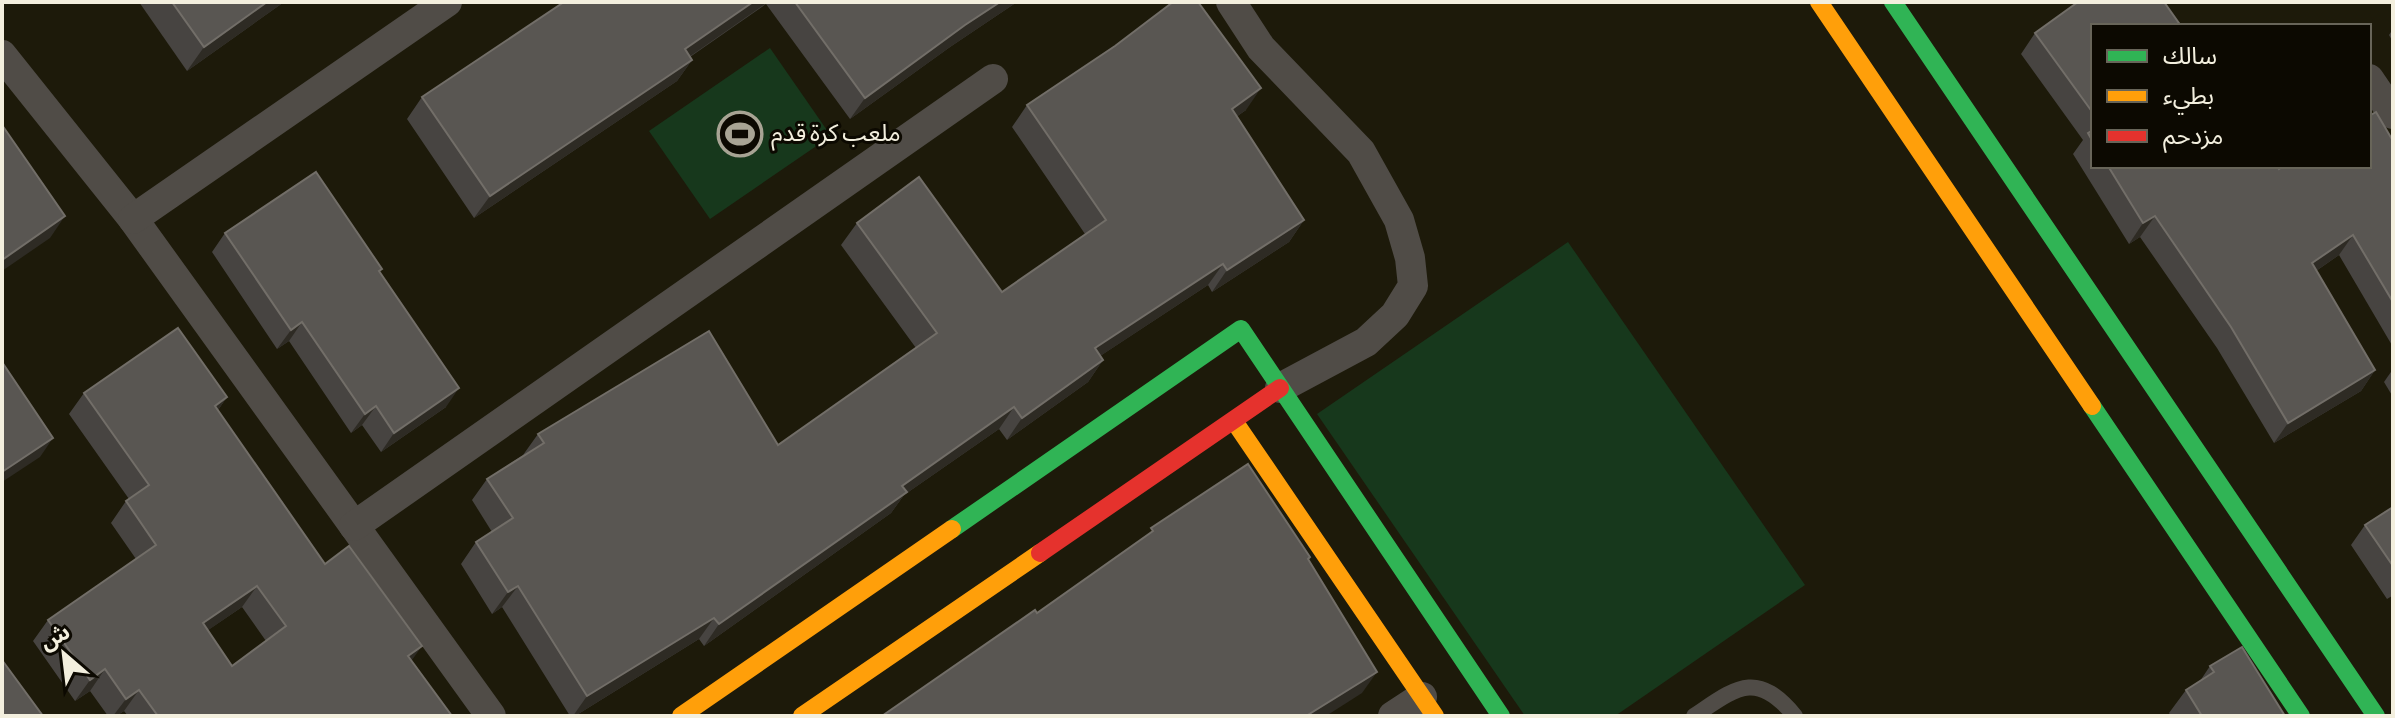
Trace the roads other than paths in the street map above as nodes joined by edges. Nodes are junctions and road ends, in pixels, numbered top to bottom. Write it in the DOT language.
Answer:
graph roads {
  1 [pos="447,2"];
  2 [pos="1231,2"];
  3 [pos="1819,2"];
  4 [pos="1893,2"];
  5 [pos="2,55"];
  6 [pos="993,79"];
  7 [pos="2371,82"];
  8 [pos="2393,114"];
  9 [pos="133,219"];
  10 [pos="1280,388"];
  11 [pos="1234,421"];
  12 [pos="354,526"];
  13 [pos="1428,706"];
  14 [pos="2393,709"];
  15 [pos="491,716"];
  16 [pos="681,716"];
  17 [pos="802,716"];
  18 [pos="1393,716"];
  19 [pos="1501,716"];
  20 [pos="1694,716"];
  21 [pos="1795,716"];
  22 [pos="2301,716"];
  23 [pos="2379,716"];
  1 -- 9 [label="street"];
  2 -- 10 [label="street"];
  3 -- 22 [label="street"];
  4 -- 23 [label="street"];
  5 -- 9 [label="street"];
  6 -- 12 [label="street"];
  7 -- 8 [label="street"];
  9 -- 12 [label="street"];
  10 -- 11 [label="street"];
  10 -- 16 [label="street"];
  10 -- 19 [label="street"];
  11 -- 13 [label="street"];
  11 -- 17 [label="street"];
  12 -- 15 [label="street"];
  13 -- 18 [label="street"];
  14 -- 23 [label="street"];
  20 -- 21 [label="lane"];
}
